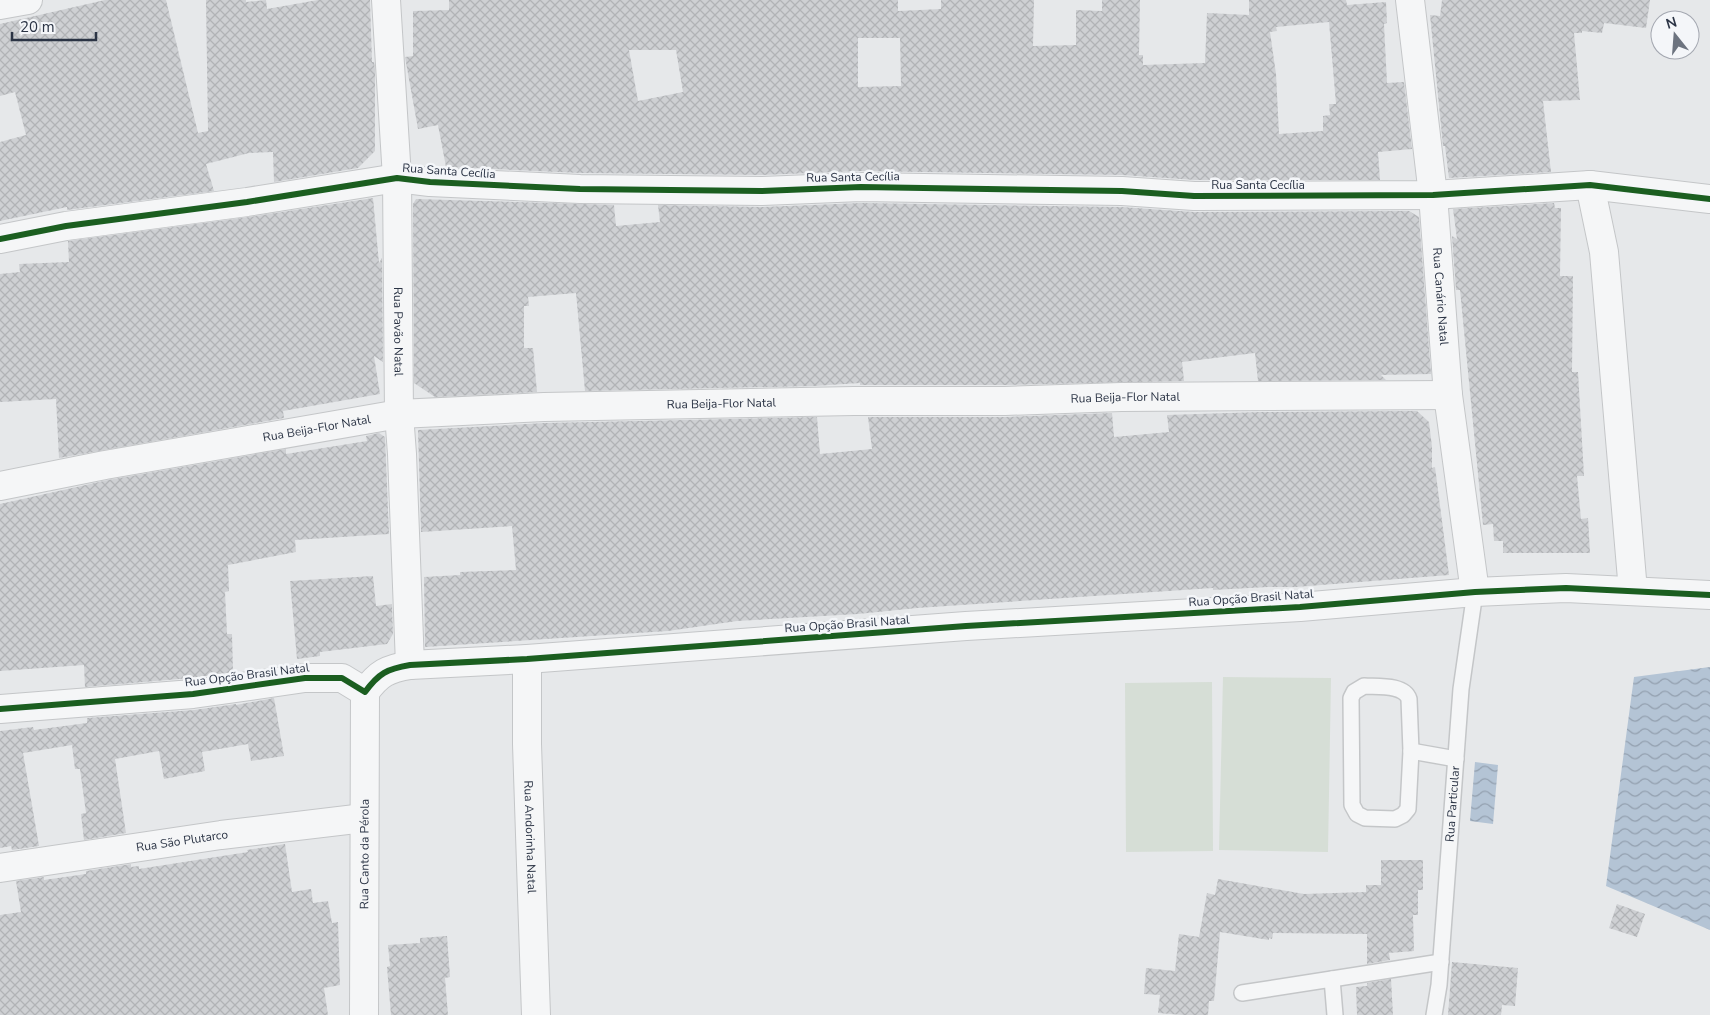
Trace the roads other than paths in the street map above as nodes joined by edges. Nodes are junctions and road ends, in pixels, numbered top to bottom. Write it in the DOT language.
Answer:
graph roads {
  1 [pos="28,0"];
  2 [pos="386,0"];
  3 [pos="1410,0"];
  4 [pos="0,5"];
  5 [pos="396,178"];
  6 [pos="1590,186"];
  7 [pos="1433,195"];
  8 [pos="1710,199"];
  9 [pos="0,239"];
  10 [pos="1448,395"];
  11 [pos="400,414"];
  12 [pos="0,486"];
  13 [pos="1633,591"];
  14 [pos="1475,592"];
  15 [pos="1710,595"];
  16 [pos="527,659"];
  17 [pos="410,665"];
  18 [pos="365,692"];
  19 [pos="0,708"];
  20 [pos="1411,751"];
  21 [pos="1456,759"];
  22 [pos="364,818"];
  23 [pos="0,868"];
  24 [pos="1441,962"];
  25 [pos="1332,979"];
  26 [pos="1242,993"];
  27 [pos="364,1015"];
  28 [pos="536,1015"];
  29 [pos="1334,1015"];
  30 [pos="1434,1015"];
  1 -- 4 [label="street"];
  2 -- 5 [label="street, Rua Pavão Natal"];
  3 -- 7 [label="street, Rua Canário Natal"];
  5 -- 7 [label="street, Rua Santa Cecília"];
  5 -- 9 [label="street, Rua Santa Cecília"];
  5 -- 11 [label="street, Rua Pavão Natal"];
  6 -- 7 [label="street, Rua Santa Cecília"];
  6 -- 8 [label="street, Rua Santa Cecília"];
  6 -- 13 [label="street"];
  7 -- 10 [label="street, Rua Canário Natal"];
  10 -- 11 [label="street, Rua Beija-Flor Natal"];
  10 -- 14 [label="street, Rua Canário Natal"];
  11 -- 12 [label="street, Rua Beija-Flor Natal"];
  11 -- 17 [label="street, Rua Pavão Natal"];
  13 -- 14 [label="street, Rua Opção Brasil Natal"];
  13 -- 15 [label="street, Rua Opção Brasil Natal"];
  14 -- 16 [label="street, Rua Opção Brasil Natal"];
  14 -- 21 [label="lane, Rua Particular"];
  16 -- 17 [label="street, Rua Opção Brasil Natal"];
  16 -- 28 [label="street, Rua Andorinha Natal"];
  17 -- 18 [label="street, Rua Opção Brasil Natal"];
  18 -- 19 [label="street, Rua Opção Brasil Natal"];
  18 -- 22 [label="street, Rua Canto da Pérola"];
  20 -- 20 [label="lane"];
  20 -- 21 [label="lane"];
  21 -- 24 [label="lane, Rua Particular"];
  22 -- 23 [label="street, Rua São Plutarco"];
  22 -- 27 [label="street, Rua Canto da Pérola"];
  24 -- 25 [label="lane"];
  24 -- 30 [label="lane, Rua Particular"];
  25 -- 26 [label="lane"];
  25 -- 29 [label="lane"];
}
